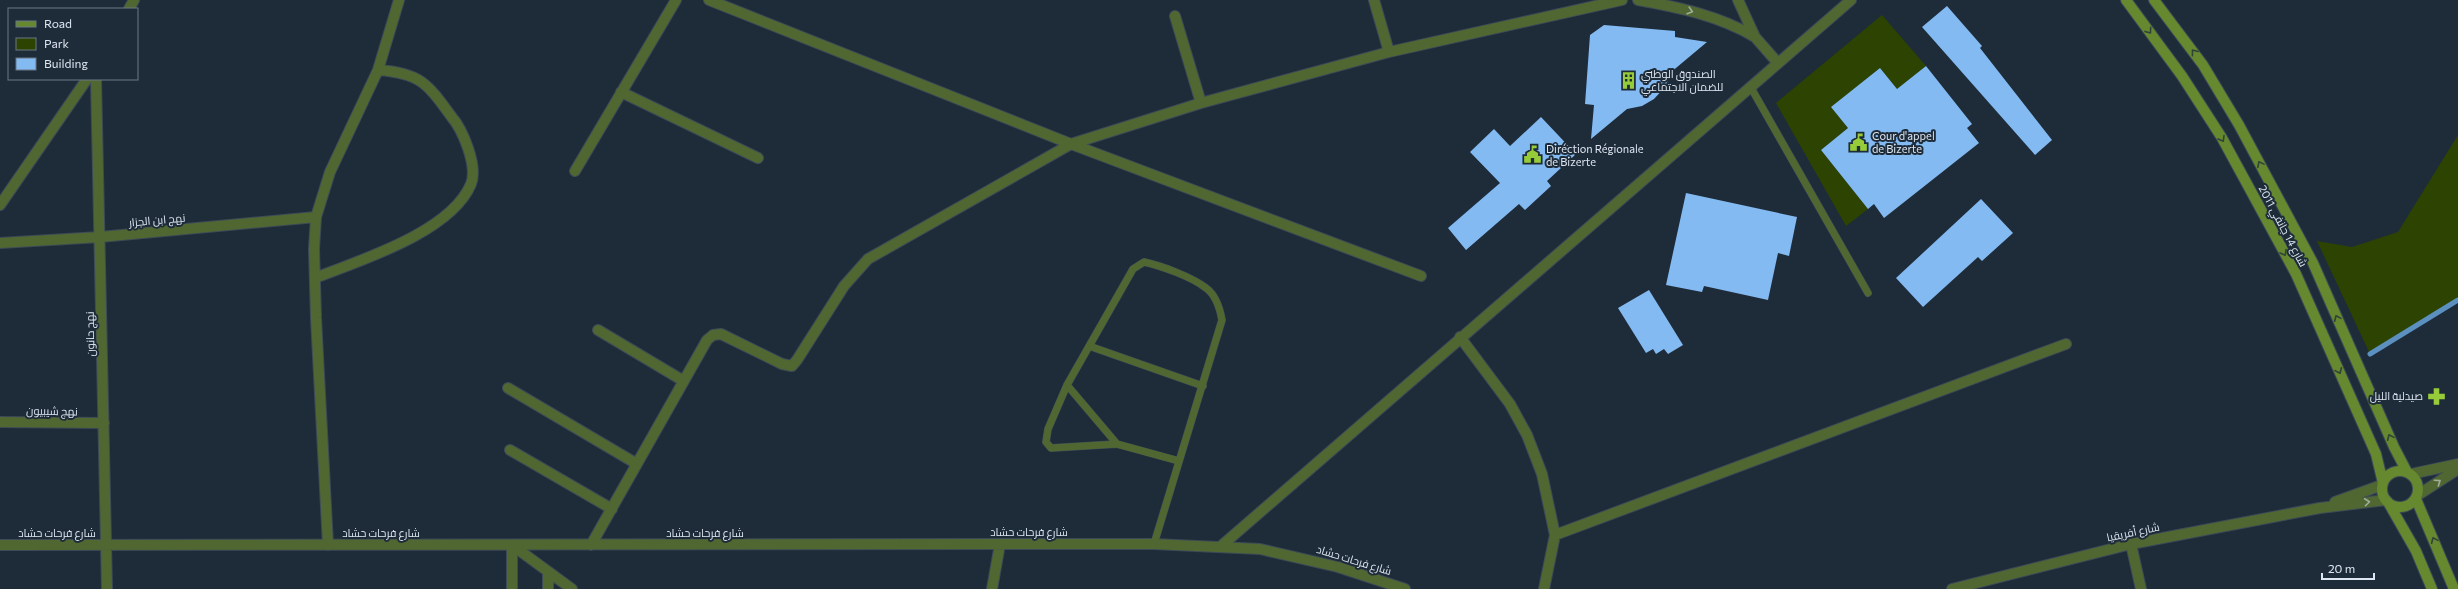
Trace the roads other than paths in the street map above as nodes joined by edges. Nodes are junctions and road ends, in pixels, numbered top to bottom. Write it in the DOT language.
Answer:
graph roads {
  1 [pos="399,0"];
  2 [pos="676,0"];
  3 [pos="709,0"];
  4 [pos="1374,0"];
  5 [pos="1622,0"];
  6 [pos="1638,0"];
  7 [pos="1738,0"];
  8 [pos="1851,0"];
  9 [pos="2126,0"];
  10 [pos="2154,0"];
  11 [pos="1175,16"];
  12 [pos="1755,37"];
  13 [pos="1388,52"];
  14 [pos="1777,62"];
  15 [pos="378,70"];
  16 [pos="86,80"];
  17 [pos="96,80"];
  18 [pos="1750,86"];
  19 [pos="621,92"];
  20 [pos="1201,103"];
  21 [pos="1071,144"];
  22 [pos="758,158"];
  23 [pos="575,171"];
  24 [pos="0,205"];
  25 [pos="316,217"];
  26 [pos="100,237"];
  27 [pos="0,243"];
  28 [pos="1421,276"];
  29 [pos="315,278"];
  30 [pos="1868,293"];
  31 [pos="598,330"];
  32 [pos="1460,337"];
  33 [pos="2066,344"];
  34 [pos="1089,346"];
  35 [pos="682,380"];
  36 [pos="1067,385"];
  37 [pos="1203,386"];
  38 [pos="508,388"];
  39 [pos="0,422"];
  40 [pos="104,423"];
  41 [pos="1117,444"];
  42 [pos="510,450"];
  43 [pos="1179,461"];
  44 [pos="637,464"];
  45 [pos="2458,464"];
  46 [pos="2458,468"];
  47 [pos="2409,473"];
  48 [pos="2383,484"];
  49 [pos="2417,497"];
  50 [pos="2387,501"];
  51 [pos="2320,508"];
  52 [pos="612,509"];
  53 [pos="1555,536"];
  54 [pos="1000,544"];
  55 [pos="1154,544"];
  56 [pos="2132,544"];
  57 [pos="0,545"];
  58 [pos="106,545"];
  59 [pos="328,545"];
  60 [pos="512,545"];
  61 [pos="591,545"];
  62 [pos="1220,548"];
  63 [pos="548,572"];
  64 [pos="107,589"];
  65 [pos="512,589"];
  66 [pos="548,589"];
  67 [pos="572,589"];
  68 [pos="992,589"];
  69 [pos="1405,589"];
  70 [pos="1544,589"];
  71 [pos="1952,589"];
  72 [pos="2141,589"];
  73 [pos="2432,589"];
  74 [pos="2454,589"];
  1 -- 15 [label="street"];
  2 -- 19 [label="street"];
  3 -- 21 [label="street"];
  4 -- 13 [label="street"];
  5 -- 13 [label="street"];
  6 -- 12 [label="street, one-way"];
  7 -- 12 [label="street"];
  8 -- 14 [label="street"];
  9 -- 48 [label="main road, شارع 14 جانفي 2011, one-way"];
  47 -- 10 [label="main road, شارع 14 جانفي 2011, one-way"];
  11 -- 20 [label="street"];
  12 -- 14 [label="street"];
  13 -- 20 [label="street"];
  14 -- 18 [label="street"];
  15 -- 25 [label="street"];
  15 -- 29 [label="street"];
  16 -- 24 [label="street"];
  17 -- 26 [label="street, نهج حانون"];
  18 -- 30 [label="lane"];
  18 -- 32 [label="street"];
  19 -- 22 [label="street"];
  19 -- 23 [label="street"];
  20 -- 21 [label="street"];
  21 -- 28 [label="street"];
  21 -- 35 [label="street"];
  25 -- 26 [label="street, نهج ابن الجزار"];
  25 -- 29 [label="street"];
  26 -- 27 [label="street, نهج ابن الجزار"];
  26 -- 40 [label="street, نهج حانون"];
  29 -- 59 [label="street"];
  31 -- 35 [label="street"];
  32 -- 53 [label="street"];
  32 -- 62 [label="street"];
  33 -- 53 [label="street"];
  34 -- 36 [label="lane"];
  34 -- 37 [label="lane"];
  34 -- 37 [label="lane"];
  35 -- 44 [label="street"];
  36 -- 41 [label="lane"];
  36 -- 41 [label="lane"];
  37 -- 43 [label="lane"];
  38 -- 44 [label="street"];
  39 -- 40 [label="street, نهج شيبيون"];
  40 -- 58 [label="street, نهج حانون"];
  41 -- 43 [label="lane"];
  42 -- 52 [label="street"];
  43 -- 55 [label="lane"];
  44 -- 52 [label="street"];
  45 -- 47 [label="street"];
  49 -- 46 [label="street, one-way"];
  47 -- 48 [label="main road"];
  47 -- 49 [label="main road, شارع 14 جانفي 2011"];
  48 -- 50 [label="main road, شارع 14 جانفي 2011"];
  48 -- 51 [label="street, شارع أفريقيا"];
  49 -- 50 [label="main road"];
  74 -- 49 [label="main road, شارع 14 جانفي 2011, one-way"];
  51 -- 50 [label="street, شارع أفريقيا, one-way"];
  50 -- 73 [label="main road, شارع 14 جانفي 2011"];
  51 -- 56 [label="street, شارع أفريقيا"];
  52 -- 61 [label="street"];
  53 -- 70 [label="street"];
  54 -- 55 [label="street, شارع فرحات حشاد"];
  54 -- 61 [label="street, شارع فرحات حشاد"];
  54 -- 68 [label="street"];
  55 -- 62 [label="street, شارع فرحات حشاد"];
  56 -- 71 [label="street, شارع أفريقيا"];
  56 -- 72 [label="street"];
  57 -- 58 [label="street, شارع فرحات حشاد"];
  58 -- 59 [label="street, شارع فرحات حشاد"];
  58 -- 64 [label="street, نهج حانون"];
  59 -- 60 [label="street, شارع فرحات حشاد"];
  60 -- 61 [label="street, شارع فرحات حشاد"];
  60 -- 63 [label="street"];
  60 -- 65 [label="street"];
  62 -- 69 [label="street, شارع فرحات حشاد"];
  63 -- 66 [label="street"];
  63 -- 67 [label="street"];
}
